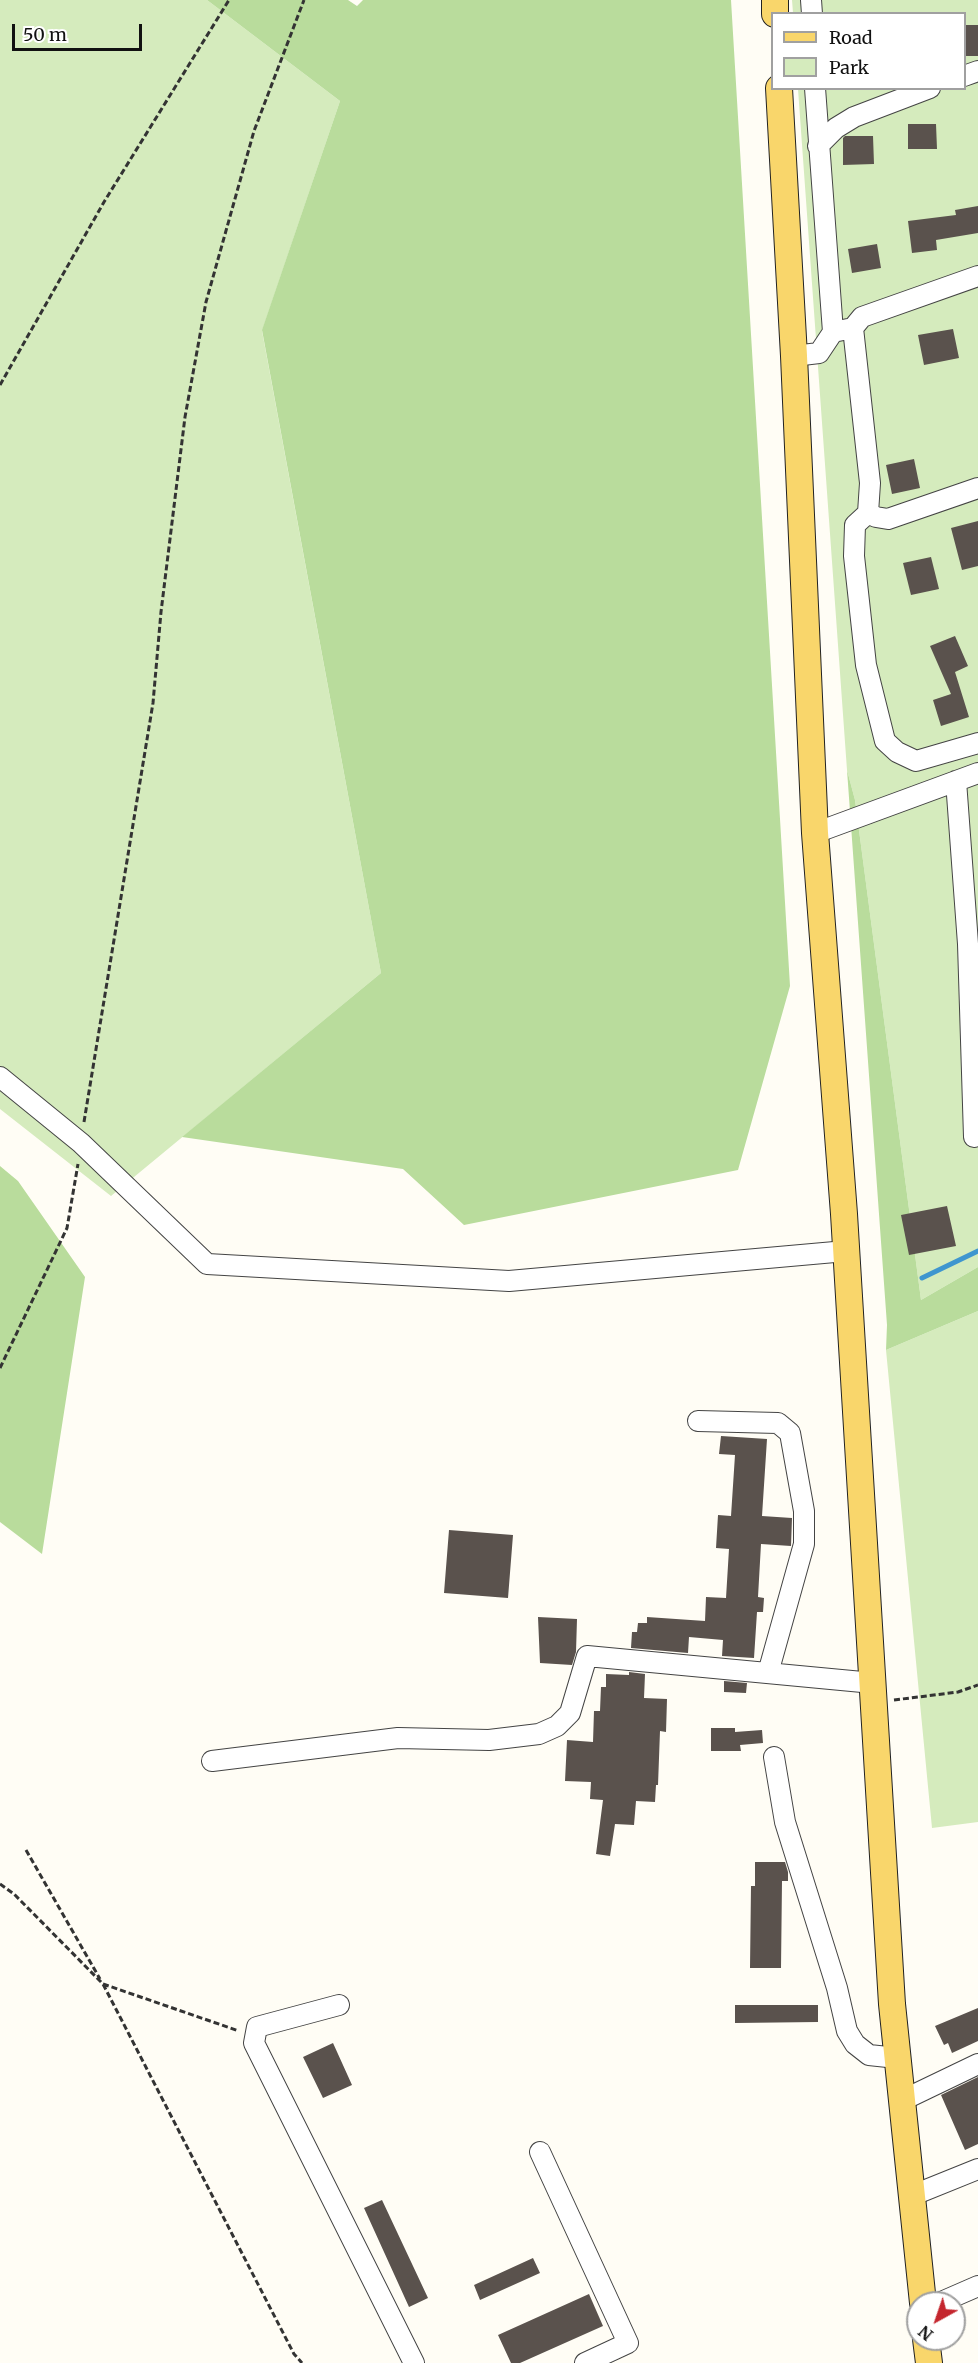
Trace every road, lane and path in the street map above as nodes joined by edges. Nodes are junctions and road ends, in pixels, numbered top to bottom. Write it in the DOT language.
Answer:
graph roads {
  1 [pos="229,0"];
  2 [pos="304,0"];
  3 [pos="780,90"];
  4 [pos="815,90"];
  5 [pos="925,90"];
  6 [pos="818,146"];
  7 [pos="978,276"];
  8 [pos="853,328"];
  9 [pos="833,332"];
  10 [pos="794,356"];
  11 [pos="0,385"];
  12 [pos="978,488"];
  13 [pos="868,513"];
  14 [pos="978,743"];
  15 [pos="978,773"];
  16 [pos="956,781"];
  17 [pos="814,833"];
  18 [pos="973,943"];
  19 [pos="0,1077"];
  20 [pos="978,1135"];
  21 [pos="81,1143"];
  22 [pos="846,1251"];
  23 [pos="0,1368"];
  24 [pos="698,1420"];
  25 [pos="768,1673"];
  26 [pos="978,1685"];
  27 [pos="874,1693"];
  28 [pos="774,1757"];
  29 [pos="212,1761"];
  30 [pos="26,1850"];
  31 [pos="0,1884"];
  32 [pos="103,1984"];
  33 [pos="339,2005"];
  34 [pos="255,2037"];
  35 [pos="897,2058"];
  36 [pos="978,2064"];
  37 [pos="901,2101"];
  38 [pos="540,2152"];
  39 [pos="978,2169"];
  40 [pos="911,2196"];
  41 [pos="921,2291"];
  42 [pos="302,2363"];
  43 [pos="414,2363"];
  44 [pos="585,2363"];
  1 -- 11 [label="path"];
  2 -- 21 [label="path"];
  3 -- 10 [label="main road"];
  4 -- 6 [label="street"];
  5 -- 6 [label="street"];
  6 -- 9 [label="street"];
  7 -- 8 [label="street"];
  8 -- 9 [label="street"];
  8 -- 13 [label="street"];
  9 -- 10 [label="street"];
  10 -- 17 [label="main road"];
  12 -- 13 [label="street"];
  13 -- 14 [label="street"];
  15 -- 16 [label="street"];
  16 -- 17 [label="street"];
  16 -- 18 [label="street"];
  17 -- 22 [label="main road"];
  18 -- 20 [label="street"];
  19 -- 21 [label="street"];
  21 -- 22 [label="street"];
  21 -- 23 [label="path"];
  22 -- 27 [label="main road"];
  24 -- 25 [label="street"];
  25 -- 27 [label="street"];
  25 -- 29 [label="street"];
  26 -- 27 [label="path"];
  27 -- 35 [label="main road"];
  28 -- 35 [label="street"];
  30 -- 32 [label="path"];
  31 -- 32 [label="path"];
  32 -- 34 [label="path"];
  32 -- 42 [label="path"];
  33 -- 34 [label="street"];
  34 -- 43 [label="street"];
  35 -- 37 [label="main road"];
  36 -- 37 [label="street"];
  37 -- 40 [label="main road"];
  38 -- 44 [label="street"];
  39 -- 40 [label="street"];
  40 -- 41 [label="main road"];
}
